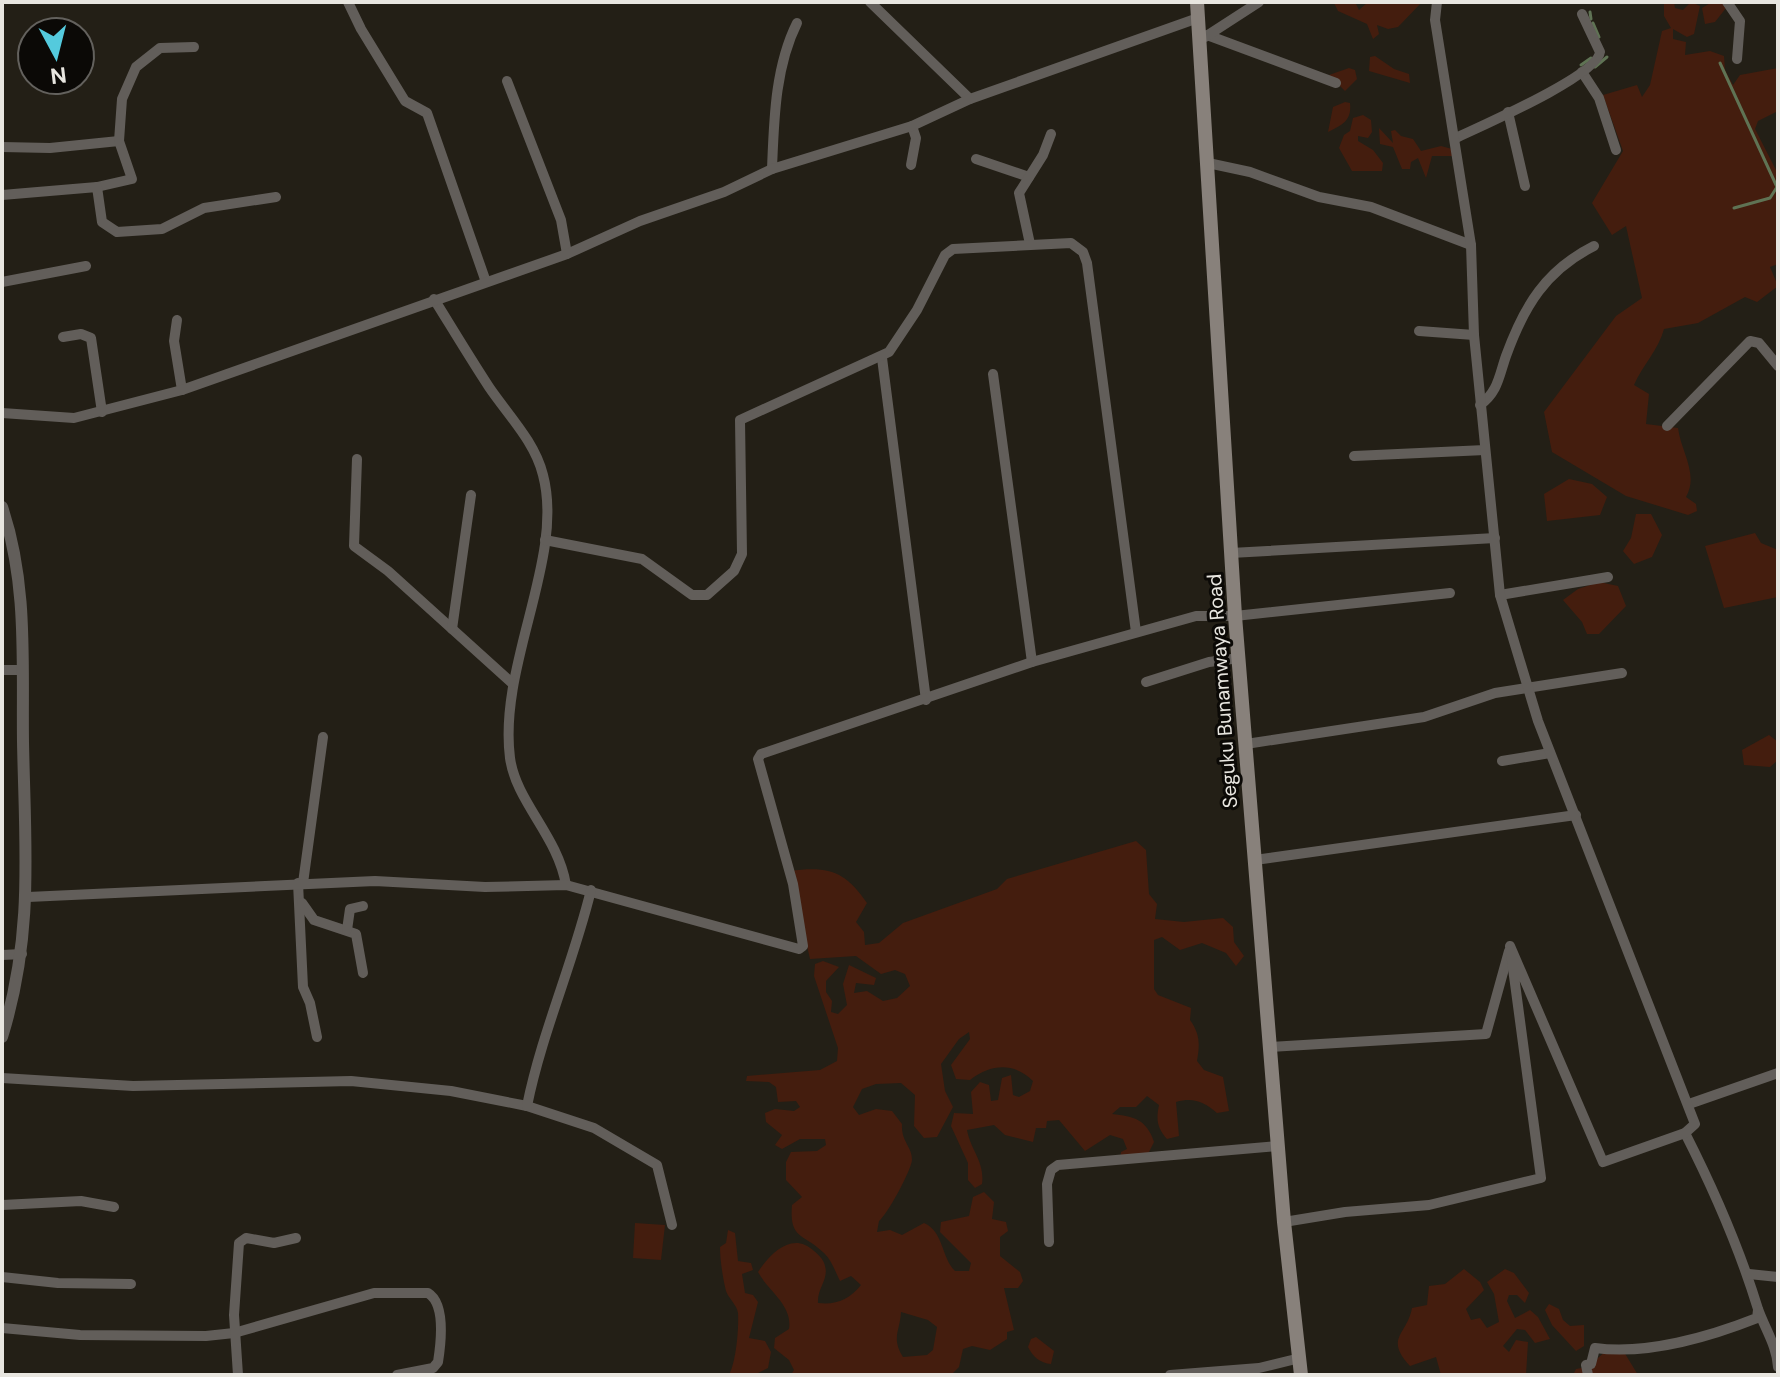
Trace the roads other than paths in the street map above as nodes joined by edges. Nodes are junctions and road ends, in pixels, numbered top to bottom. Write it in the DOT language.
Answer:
graph roads {
  1 [pos="348,2"];
  2 [pos="870,2"];
  3 [pos="1197,2"];
  4 [pos="1259,2"];
  5 [pos="1437,2"];
  6 [pos="1727,2"];
  7 [pos="1582,14"];
  8 [pos="1198,18"];
  9 [pos="797,23"];
  10 [pos="1203,37"];
  11 [pos="194,47"];
  12 [pos="1737,59"];
  13 [pos="1582,72"];
  14 [pos="507,81"];
  15 [pos="1336,83"];
  16 [pos="970,99"];
  17 [pos="1508,112"];
  18 [pos="912,126"];
  19 [pos="1051,134"];
  20 [pos="1456,138"];
  21 [pos="119,141"];
  22 [pos="2,147"];
  23 [pos="1616,150"];
  24 [pos="976,159"];
  25 [pos="1208,163"];
  26 [pos="911,165"];
  27 [pos="772,169"];
  28 [pos="1029,177"];
  29 [pos="1525,186"];
  30 [pos="97,187"];
  31 [pos="2,195"];
  32 [pos="276,197"];
  33 [pos="1030,244"];
  34 [pos="1471,245"];
  35 [pos="1594,246"];
  36 [pos="567,254"];
  37 [pos="86,266"];
  38 [pos="2,282"];
  39 [pos="486,282"];
  40 [pos="434,299"];
  41 [pos="177,320"];
  42 [pos="1419,331"];
  43 [pos="1474,335"];
  44 [pos="63,337"];
  45 [pos="882,358"];
  46 [pos="1778,366"];
  47 [pos="993,374"];
  48 [pos="182,390"];
  49 [pos="1480,405"];
  50 [pos="102,412"];
  51 [pos="2,413"];
  52 [pos="1667,426"];
  53 [pos="1485,450"];
  54 [pos="1354,456"];
  55 [pos="357,459"];
  56 [pos="471,495"];
  57 [pos="3,515"];
  58 [pos="1495,538"];
  59 [pos="545,540"];
  60 [pos="1231,553"];
  61 [pos="1608,577"];
  62 [pos="1450,593"];
  63 [pos="1500,595"];
  64 [pos="1235,616"];
  65 [pos="452,629"];
  66 [pos="1136,632"];
  67 [pos="1239,658"];
  68 [pos="1032,662"];
  69 [pos="2,670"];
  70 [pos="22,670"];
  71 [pos="1622,673"];
  72 [pos="1146,682"];
  73 [pos="512,683"];
  74 [pos="1528,688"];
  75 [pos="926,700"];
  76 [pos="323,737"];
  77 [pos="1246,744"];
  78 [pos="1550,753"];
  79 [pos="1502,761"];
  80 [pos="1576,815"];
  81 [pos="1255,860"];
  82 [pos="566,885"];
  83 [pos="300,887"];
  84 [pos="591,890"];
  85 [pos="28,897"];
  86 [pos="363,906"];
  87 [pos="347,930"];
  88 [pos="1510,946"];
  89 [pos="22,954"];
  90 [pos="2,955"];
  91 [pos="363,973"];
  92 [pos="2,1037"];
  93 [pos="317,1037"];
  94 [pos="1270,1047"];
  95 [pos="1778,1073"];
  96 [pos="2,1078"];
  97 [pos="1689,1104"];
  98 [pos="527,1106"];
  99 [pos="1685,1133"];
  100 [pos="1278,1146"];
  101 [pos="2,1205"];
  102 [pos="114,1207"];
  103 [pos="1284,1222"];
  104 [pos="672,1225"];
  105 [pos="296,1238"];
  106 [pos="1049,1242"];
  107 [pos="1749,1274"];
  108 [pos="2,1277"];
  109 [pos="1778,1277"];
  110 [pos="131,1284"];
  111 [pos="1758,1309"];
  112 [pos="2,1328"];
  113 [pos="234,1333"];
  114 [pos="1300,1358"];
  115 [pos="1778,1367"];
  116 [pos="238,1375"];
  117 [pos="397,1375"];
  118 [pos="1170,1375"];
  119 [pos="1301,1375"];
  120 [pos="1588,1375"];
  1 -- 39 [label="street"];
  2 -- 16 [label="street"];
  3 -- 8 [label="main road, Seguku Bunamwaya Road"];
  4 -- 10 [label="street"];
  5 -- 20 [label="street"];
  6 -- 12 [label="street"];
  7 -- 13 [label="street"];
  8 -- 10 [label="main road, Seguku Bunamwaya Road"];
  8 -- 16 [label="street"];
  9 -- 27 [label="street"];
  10 -- 15 [label="street"];
  10 -- 25 [label="main road, Seguku Bunamwaya Road"];
  11 -- 21 [label="street"];
  13 -- 17 [label="street"];
  13 -- 23 [label="street"];
  14 -- 36 [label="street"];
  16 -- 18 [label="street"];
  17 -- 20 [label="street"];
  17 -- 29 [label="street"];
  18 -- 26 [label="street"];
  18 -- 27 [label="street"];
  19 -- 28 [label="street"];
  20 -- 34 [label="street"];
  21 -- 22 [label="street"];
  21 -- 30 [label="street"];
  24 -- 28 [label="street"];
  25 -- 34 [label="street"];
  25 -- 60 [label="main road, Seguku Bunamwaya Road"];
  27 -- 36 [label="street"];
  28 -- 33 [label="street"];
  30 -- 31 [label="street"];
  30 -- 32 [label="street"];
  33 -- 45 [label="street"];
  33 -- 66 [label="street"];
  34 -- 43 [label="street"];
  35 -- 49 [label="street"];
  36 -- 39 [label="street"];
  37 -- 38 [label="street"];
  39 -- 40 [label="street"];
  40 -- 48 [label="street"];
  40 -- 59 [label="street"];
  41 -- 48 [label="street"];
  42 -- 43 [label="street"];
  43 -- 49 [label="street"];
  44 -- 50 [label="street"];
  45 -- 59 [label="street"];
  45 -- 75 [label="street"];
  46 -- 52 [label="street"];
  47 -- 68 [label="street"];
  48 -- 50 [label="street"];
  49 -- 53 [label="street"];
  50 -- 51 [label="street"];
  53 -- 54 [label="street"];
  53 -- 58 [label="street"];
  55 -- 65 [label="street"];
  56 -- 65 [label="street"];
  57 -- 70 [label="street"];
  58 -- 60 [label="street"];
  58 -- 63 [label="street"];
  59 -- 73 [label="street"];
  60 -- 64 [label="main road, Seguku Bunamwaya Road"];
  61 -- 63 [label="street"];
  62 -- 64 [label="street"];
  63 -- 74 [label="street"];
  64 -- 66 [label="street"];
  64 -- 67 [label="main road, Seguku Bunamwaya Road"];
  65 -- 73 [label="street"];
  66 -- 68 [label="street"];
  67 -- 72 [label="street"];
  67 -- 77 [label="main road, Seguku Bunamwaya Road"];
  68 -- 75 [label="street"];
  69 -- 70 [label="street"];
  70 -- 85 [label="street"];
  71 -- 74 [label="street"];
  73 -- 82 [label="street"];
  74 -- 77 [label="street"];
  74 -- 78 [label="street"];
  75 -- 84 [label="street"];
  76 -- 83 [label="street"];
  77 -- 81 [label="main road, Seguku Bunamwaya Road"];
  78 -- 79 [label="street"];
  78 -- 80 [label="street"];
  80 -- 81 [label="street"];
  80 -- 97 [label="street"];
  81 -- 94 [label="main road, Seguku Bunamwaya Road"];
  82 -- 83 [label="street"];
  82 -- 84 [label="street"];
  83 -- 85 [label="street"];
  83 -- 87 [label="street"];
  83 -- 93 [label="street"];
  84 -- 98 [label="street"];
  85 -- 89 [label="street"];
  86 -- 87 [label="street"];
  87 -- 91 [label="street"];
  88 -- 94 [label="street"];
  88 -- 99 [label="street"];
  88 -- 103 [label="street"];
  89 -- 90 [label="street"];
  89 -- 92 [label="street"];
  94 -- 100 [label="main road, Seguku Bunamwaya Road"];
  95 -- 97 [label="street"];
  96 -- 98 [label="street"];
  97 -- 99 [label="street"];
  98 -- 104 [label="street"];
  99 -- 107 [label="street"];
  100 -- 103 [label="main road, Seguku Bunamwaya Road"];
  100 -- 106 [label="street"];
  101 -- 102 [label="street"];
  103 -- 114 [label="main road, Seguku Bunamwaya Road"];
  105 -- 113 [label="street"];
  107 -- 109 [label="street"];
  107 -- 111 [label="street"];
  108 -- 110 [label="street"];
  111 -- 115 [label="street"];
  111 -- 120 [label="street"];
  112 -- 113 [label="street"];
  113 -- 116 [label="street"];
  113 -- 117 [label="street"];
  114 -- 118 [label="street"];
  114 -- 119 [label="main road, Seguku Bunamwaya Road"];
}
